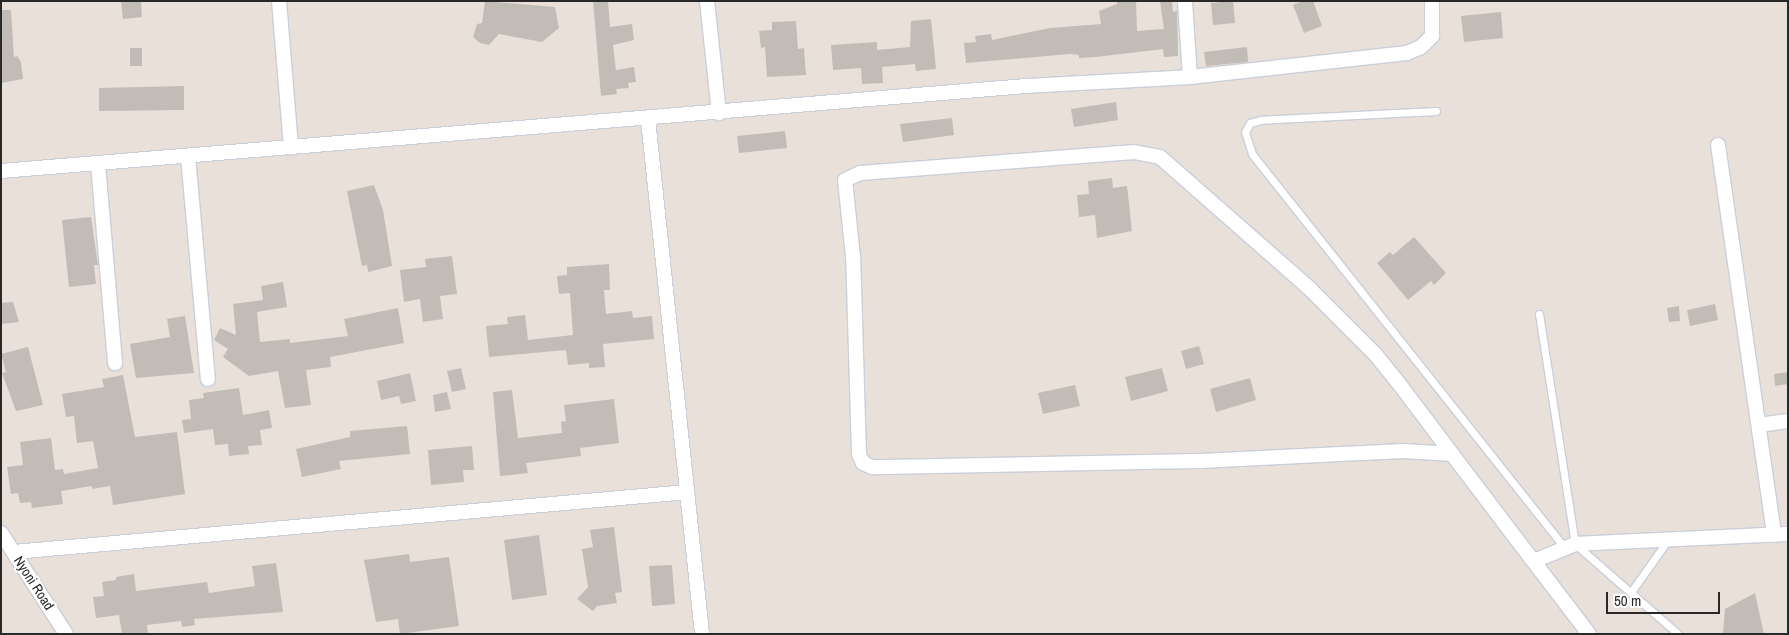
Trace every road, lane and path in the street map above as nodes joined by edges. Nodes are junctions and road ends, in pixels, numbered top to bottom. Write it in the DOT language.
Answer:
graph roads {
  1 [pos="279,1"];
  2 [pos="707,1"];
  3 [pos="1185,1"];
  4 [pos="1432,1"];
  5 [pos="1190,77"];
  6 [pos="1436,111"];
  7 [pos="719,113"];
  8 [pos="648,119"];
  9 [pos="1718,145"];
  10 [pos="291,148"];
  11 [pos="188,156"];
  12 [pos="98,164"];
  13 [pos="1,171"];
  14 [pos="1539,314"];
  15 [pos="115,363"];
  16 [pos="208,379"];
  17 [pos="1788,421"];
  18 [pos="1760,425"];
  19 [pos="1452,454"];
  20 [pos="687,492"];
  21 [pos="1,532"];
  22 [pos="1781,534"];
  23 [pos="1668,540"];
  24 [pos="1570,545"];
  25 [pos="14,552"];
  26 [pos="1534,561"];
  27 [pos="1631,592"];
  28 [pos="66,634"];
  29 [pos="702,634"];
  30 [pos="1590,634"];
  31 [pos="1678,634"];
  1 -- 10 [label="street"];
  2 -- 7 [label="street"];
  3 -- 5 [label="street"];
  4 -- 5 [label="street"];
  5 -- 7 [label="street"];
  6 -- 24 [label="lane"];
  7 -- 8 [label="street"];
  8 -- 10 [label="street"];
  8 -- 20 [label="street"];
  9 -- 18 [label="street"];
  10 -- 11 [label="street"];
  11 -- 12 [label="street"];
  11 -- 16 [label="street"];
  12 -- 13 [label="street"];
  12 -- 15 [label="street"];
  14 -- 24 [label="lane"];
  17 -- 18 [label="street"];
  18 -- 22 [label="street"];
  19 -- 19 [label="street"];
  19 -- 26 [label="street"];
  20 -- 25 [label="street"];
  20 -- 29 [label="street"];
  21 -- 25 [label="street, Nyoni Road"];
  22 -- 23 [label="street"];
  23 -- 24 [label="street"];
  23 -- 27 [label="lane"];
  24 -- 26 [label="street"];
  24 -- 27 [label="lane"];
  25 -- 28 [label="street, Nyoni Road"];
  26 -- 30 [label="street"];
  27 -- 31 [label="lane"];
}
